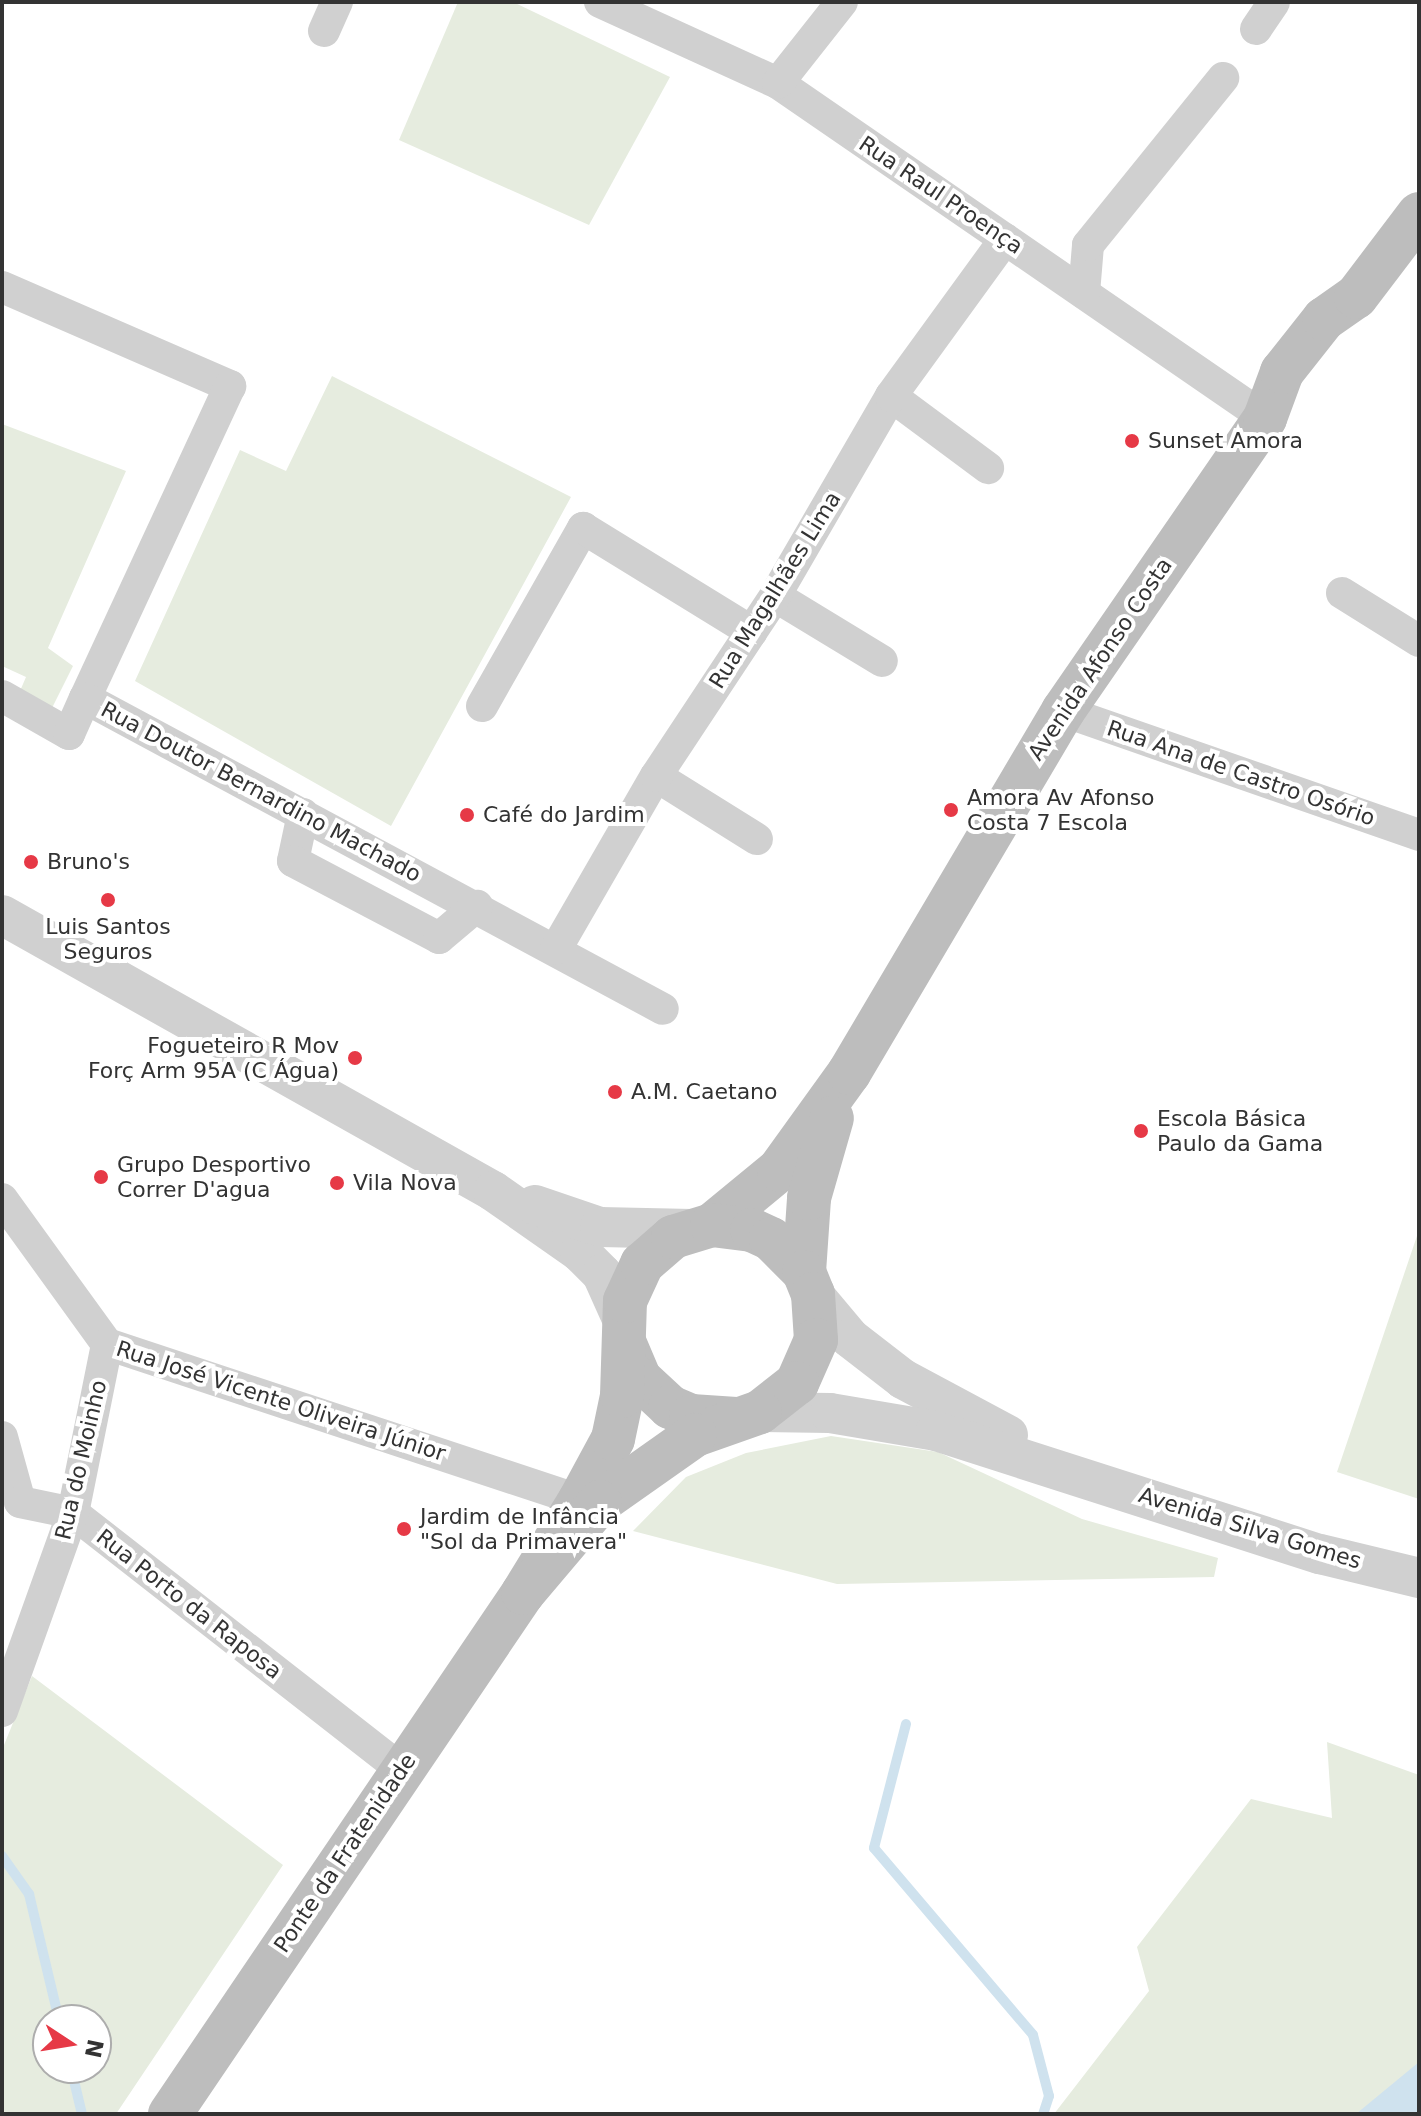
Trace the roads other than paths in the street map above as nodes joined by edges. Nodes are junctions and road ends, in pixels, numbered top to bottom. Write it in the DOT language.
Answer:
graph roads {
  1 [pos="337,2"];
  2 [pos="600,2"];
  3 [pos="842,2"];
  4 [pos="1274,2"];
  5 [pos="1256,29"];
  6 [pos="324,31"];
  7 [pos="1223,78"];
  8 [pos="778,83"];
  9 [pos="1419,214"];
  10 [pos="1005,239"];
  11 [pos="2,287"];
  12 [pos="1084,293"];
  13 [pos="891,396"];
  14 [pos="1265,418"];
  15 [pos="988,468"];
  16 [pos="1342,593"];
  17 [pos="775,596"];
  18 [pos="752,632"];
  19 [pos="1419,641"];
  20 [pos="882,661"];
  21 [pos="2,696"];
  22 [pos="85,698"];
  23 [pos="482,706"];
  24 [pos="1063,711"];
  25 [pos="656,776"];
  26 [pos="303,814"];
  27 [pos="1419,835"];
  28 [pos="757,839"];
  29 [pos="477,906"];
  30 [pos="2,915"];
  31 [pos="556,949"];
  32 [pos="663,1009"];
  33 [pos="849,1073"];
  34 [pos="493,1191"];
  35 [pos="2,1199"];
  36 [pos="702,1227"];
  37 [pos="809,1283"];
  38 [pos="623,1331"];
  39 [pos="107,1344"];
  40 [pos="749,1416"];
  41 [pos="2,1437"];
  42 [pos="1082,1474"];
  43 [pos="580,1500"];
  44 [pos="73,1513"];
  45 [pos="1419,1578"];
  46 [pos="523,1593"];
  47 [pos="2,1711"];
  48 [pos="402,1770"];
  49 [pos="175,2107"];
  1 -- 6 [label="street"];
  2 -- 8 [label="street, Rua Raul Proença"];
  3 -- 8 [label="street"];
  4 -- 5 [label="street"];
  7 -- 12 [label="street"];
  8 -- 10 [label="street, Rua Raul Proença"];
  9 -- 14 [label="main road, Avenida Afonso Costa"];
  10 -- 12 [label="street, Rua Raul Proença"];
  10 -- 13 [label="street, Rua Magalhães Lima"];
  11 -- 22 [label="street, Rua Doutor Bernardino Machado"];
  12 -- 14 [label="street, Rua Raul Proença"];
  13 -- 15 [label="street"];
  13 -- 17 [label="street, Rua Magalhães Lima"];
  14 -- 24 [label="main road, Avenida Afonso Costa"];
  16 -- 19 [label="street"];
  17 -- 18 [label="street, Rua Magalhães Lima"];
  17 -- 20 [label="street"];
  18 -- 23 [label="street"];
  18 -- 25 [label="street, Rua Magalhães Lima"];
  21 -- 22 [label="street"];
  22 -- 26 [label="street, Rua Doutor Bernardino Machado"];
  24 -- 27 [label="street, Rua Ana de Castro Osório"];
  24 -- 33 [label="main road, Avenida Afonso Costa"];
  25 -- 28 [label="street"];
  25 -- 31 [label="street, Rua Magalhães Lima"];
  26 -- 29 [label="street, Rua Doutor Bernardino Machado"];
  26 -- 29 [label="street"];
  29 -- 31 [label="street, Rua Doutor Bernardino Machado"];
  30 -- 34 [label="street"];
  31 -- 32 [label="street, Rua Doutor Bernardino Machado"];
  33 -- 36 [label="main road"];
  33 -- 37 [label="main road"];
  34 -- 36 [label="street"];
  34 -- 38 [label="street"];
  35 -- 39 [label="street, Rua José Vicente Oliveira Júnior"];
  36 -- 37 [label="main road"];
  36 -- 38 [label="main road"];
  37 -- 40 [label="main road"];
  37 -- 42 [label="street"];
  38 -- 40 [label="main road"];
  38 -- 43 [label="main road"];
  39 -- 43 [label="street, Rua José Vicente Oliveira Júnior"];
  39 -- 44 [label="street, Rua do Moinho"];
  40 -- 42 [label="street"];
  40 -- 46 [label="main road"];
  41 -- 44 [label="street, Rua Porto da Raposa"];
  42 -- 45 [label="street, Avenida Silva Gomes"];
  43 -- 46 [label="main road"];
  44 -- 47 [label="street, Rua do Moinho"];
  44 -- 48 [label="street, Rua Porto da Raposa"];
  46 -- 48 [label="main road, Ponte da Fratenidade"];
  48 -- 49 [label="main road, Ponte da Fratenidade"];
}
